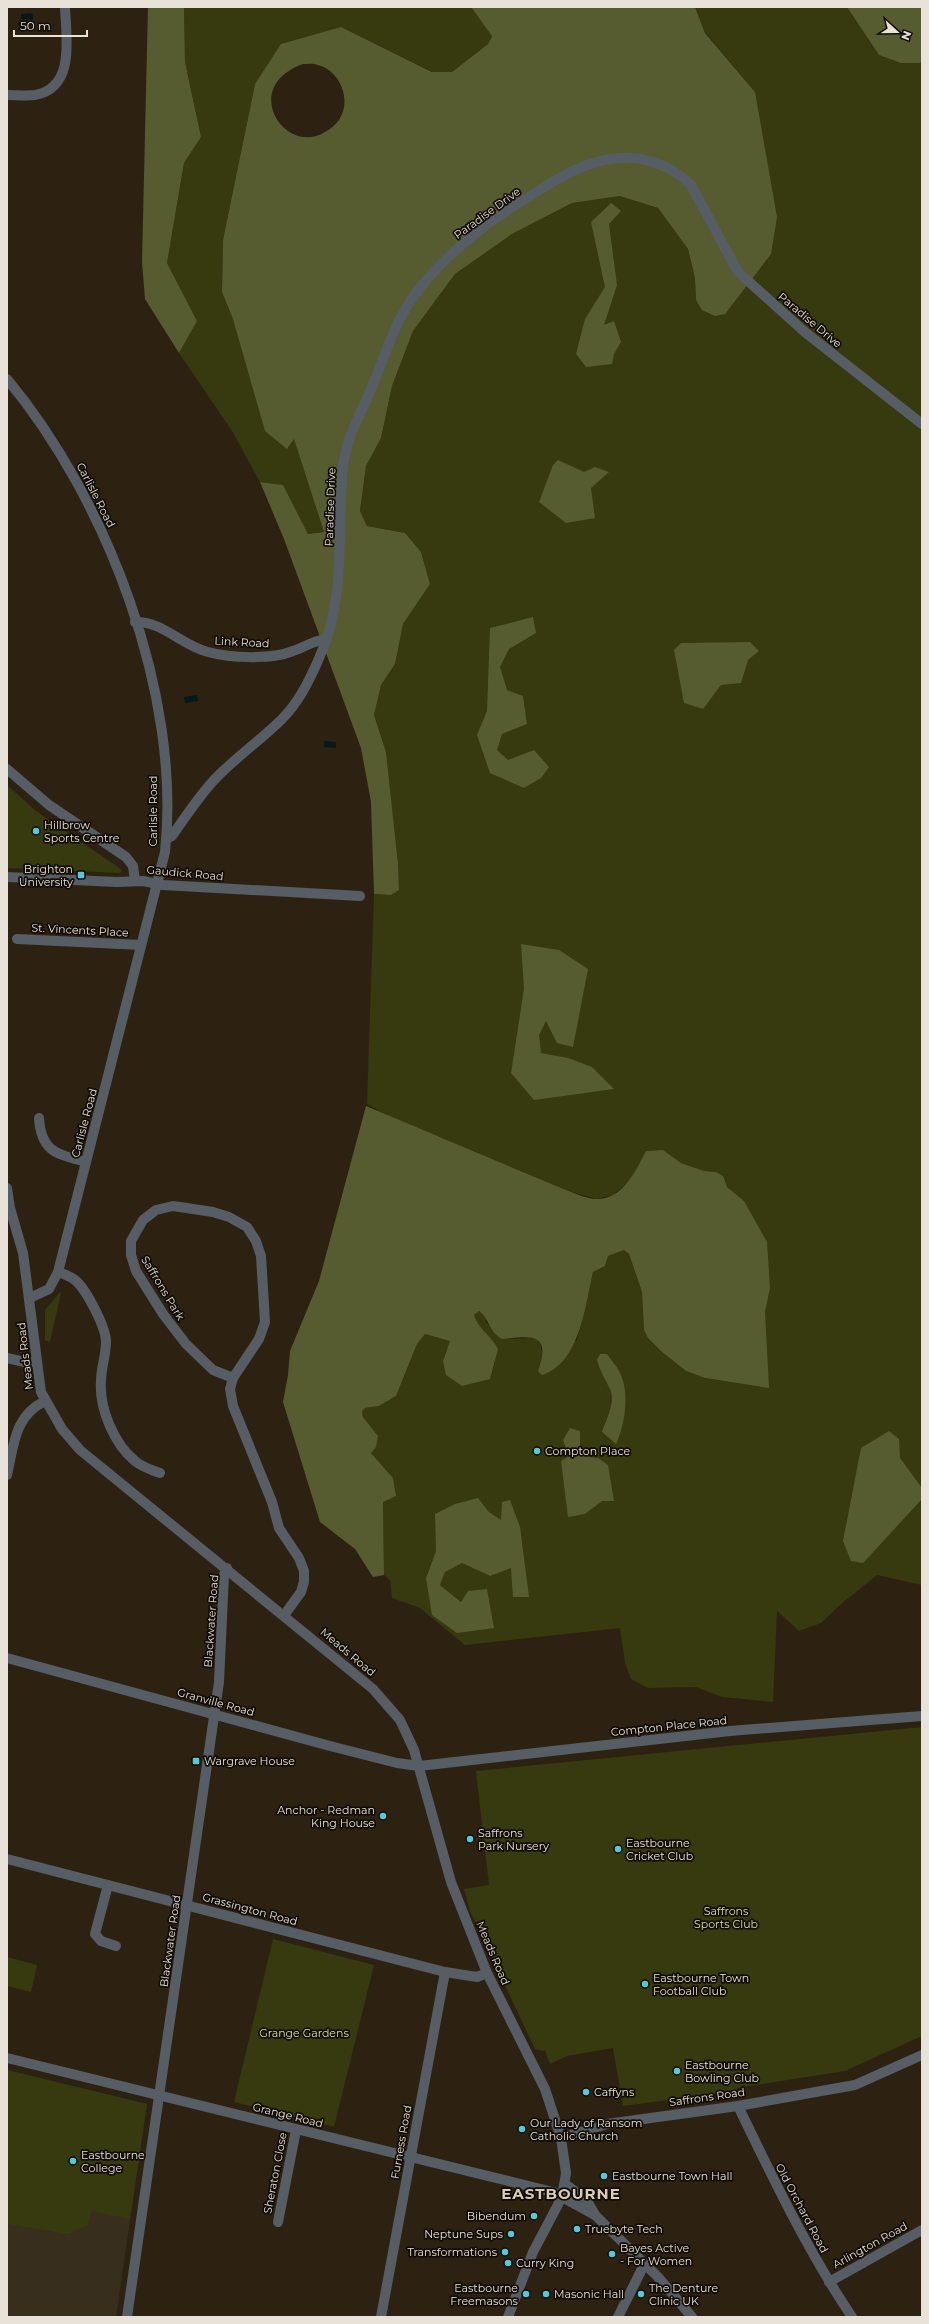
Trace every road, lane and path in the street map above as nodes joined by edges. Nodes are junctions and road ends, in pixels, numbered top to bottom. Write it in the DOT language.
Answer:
graph roads {
  1 [pos="65,7"];
  2 [pos="7,95"];
  3 [pos="7,379"];
  4 [pos="922,424"];
  5 [pos="136,622"];
  6 [pos="327,639"];
  7 [pos="7,769"];
  8 [pos="167,838"];
  9 [pos="7,877"];
  10 [pos="135,881"];
  11 [pos="157,883"];
  12 [pos="360,896"];
  13 [pos="17,939"];
  14 [pos="141,945"];
  15 [pos="39,1118"];
  16 [pos="86,1162"];
  17 [pos="7,1188"];
  18 [pos="8,1207"];
  19 [pos="58,1272"];
  20 [pos="30,1298"];
  21 [pos="7,1358"];
  22 [pos="36,1361"];
  23 [pos="233,1378"];
  24 [pos="45,1401"];
  25 [pos="160,1473"];
  26 [pos="7,1475"];
  27 [pos="227,1568"];
  28 [pos="285,1614"];
  29 [pos="7,1658"];
  30 [pos="214,1714"];
  31 [pos="922,1716"];
  32 [pos="419,1766"];
  33 [pos="7,1859"];
  34 [pos="108,1885"];
  35 [pos="187,1905"];
  36 [pos="116,1946"];
  37 [pos="445,1972"];
  38 [pos="487,1973"];
  39 [pos="922,2054"];
  40 [pos="7,2058"];
  41 [pos="160,2096"];
  42 [pos="738,2106"];
  43 [pos="296,2130"];
  44 [pos="561,2138"];
  45 [pos="411,2156"];
  46 [pos="565,2184"];
  47 [pos="562,2197"];
  48 [pos="595,2215"];
  49 [pos="278,2222"];
  50 [pos="922,2230"];
  51 [pos="644,2265"];
  52 [pos="829,2282"];
  53 [pos="127,2317"];
  54 [pos="381,2317"];
  55 [pos="508,2317"];
  56 [pos="618,2317"];
  57 [pos="692,2317"];
  58 [pos="852,2317"];
  1 -- 2 [label="street"];
  3 -- 5 [label="street, Carlisle Road"];
  4 -- 6 [label="street, Paradise Drive"];
  5 -- 6 [label="street, Link Road"];
  5 -- 8 [label="street, Carlisle Road"];
  6 -- 8 [label="street, Paradise Drive"];
  7 -- 10 [label="street"];
  8 -- 11 [label="street, Carlisle Road"];
  9 -- 10 [label="street, Gaudick Road"];
  10 -- 11 [label="street, Gaudick Road"];
  11 -- 12 [label="street, Gaudick Road"];
  11 -- 14 [label="street, Carlisle Road"];
  13 -- 14 [label="street, St. Vincents Place"];
  14 -- 16 [label="street, Carlisle Road"];
  15 -- 16 [label="street"];
  16 -- 19 [label="street, Carlisle Road"];
  17 -- 18 [label="street, Meads Road"];
  18 -- 20 [label="street, Meads Road"];
  19 -- 20 [label="street, Carlisle Road"];
  19 -- 25 [label="street"];
  20 -- 22 [label="street, Meads Road"];
  21 -- 22 [label="street"];
  22 -- 24 [label="street, Meads Road"];
  23 -- 23 [label="street, Saffrons Park"];
  23 -- 28 [label="street, Saffrons Park"];
  24 -- 26 [label="street"];
  24 -- 27 [label="street, Meads Road"];
  27 -- 28 [label="street, Meads Road"];
  27 -- 30 [label="street, Blackwater Road"];
  28 -- 32 [label="street, Meads Road"];
  29 -- 30 [label="street, Granville Road"];
  30 -- 32 [label="street, Granville Road"];
  30 -- 35 [label="street, Blackwater Road"];
  31 -- 32 [label="street, Compton Place Road"];
  32 -- 38 [label="street, Meads Road"];
  33 -- 34 [label="street, Grassington Road"];
  34 -- 35 [label="street, Grassington Road"];
  34 -- 36 [label="street"];
  35 -- 37 [label="street, Grassington Road"];
  35 -- 41 [label="street, Blackwater Road"];
  37 -- 38 [label="street, Grassington Road"];
  37 -- 45 [label="street, Furness Road"];
  38 -- 44 [label="street, Meads Road"];
  39 -- 42 [label="street, Saffrons Road"];
  40 -- 41 [label="street, Grange Road"];
  41 -- 43 [label="street, Grange Road"];
  41 -- 53 [label="street, Blackwater Road"];
  42 -- 44 [label="street, Saffrons Road"];
  42 -- 52 [label="street, Old Orchard Road"];
  43 -- 45 [label="street, Grange Road"];
  43 -- 49 [label="street, Sheraton Close"];
  44 -- 46 [label="street, Meads Road"];
  45 -- 47 [label="street, Grange Road"];
  45 -- 54 [label="street, Furness Road"];
  46 -- 47 [label="street, Meads Road"];
  46 -- 48 [label="street"];
  47 -- 48 [label="street, Grange Road"];
  47 -- 55 [label="street, Meads Road"];
  48 -- 51 [label="street"];
  50 -- 52 [label="street, Arlington Road"];
  51 -- 56 [label="street"];
  51 -- 57 [label="street"];
  52 -- 58 [label="street, Old Orchard Road"];
}
